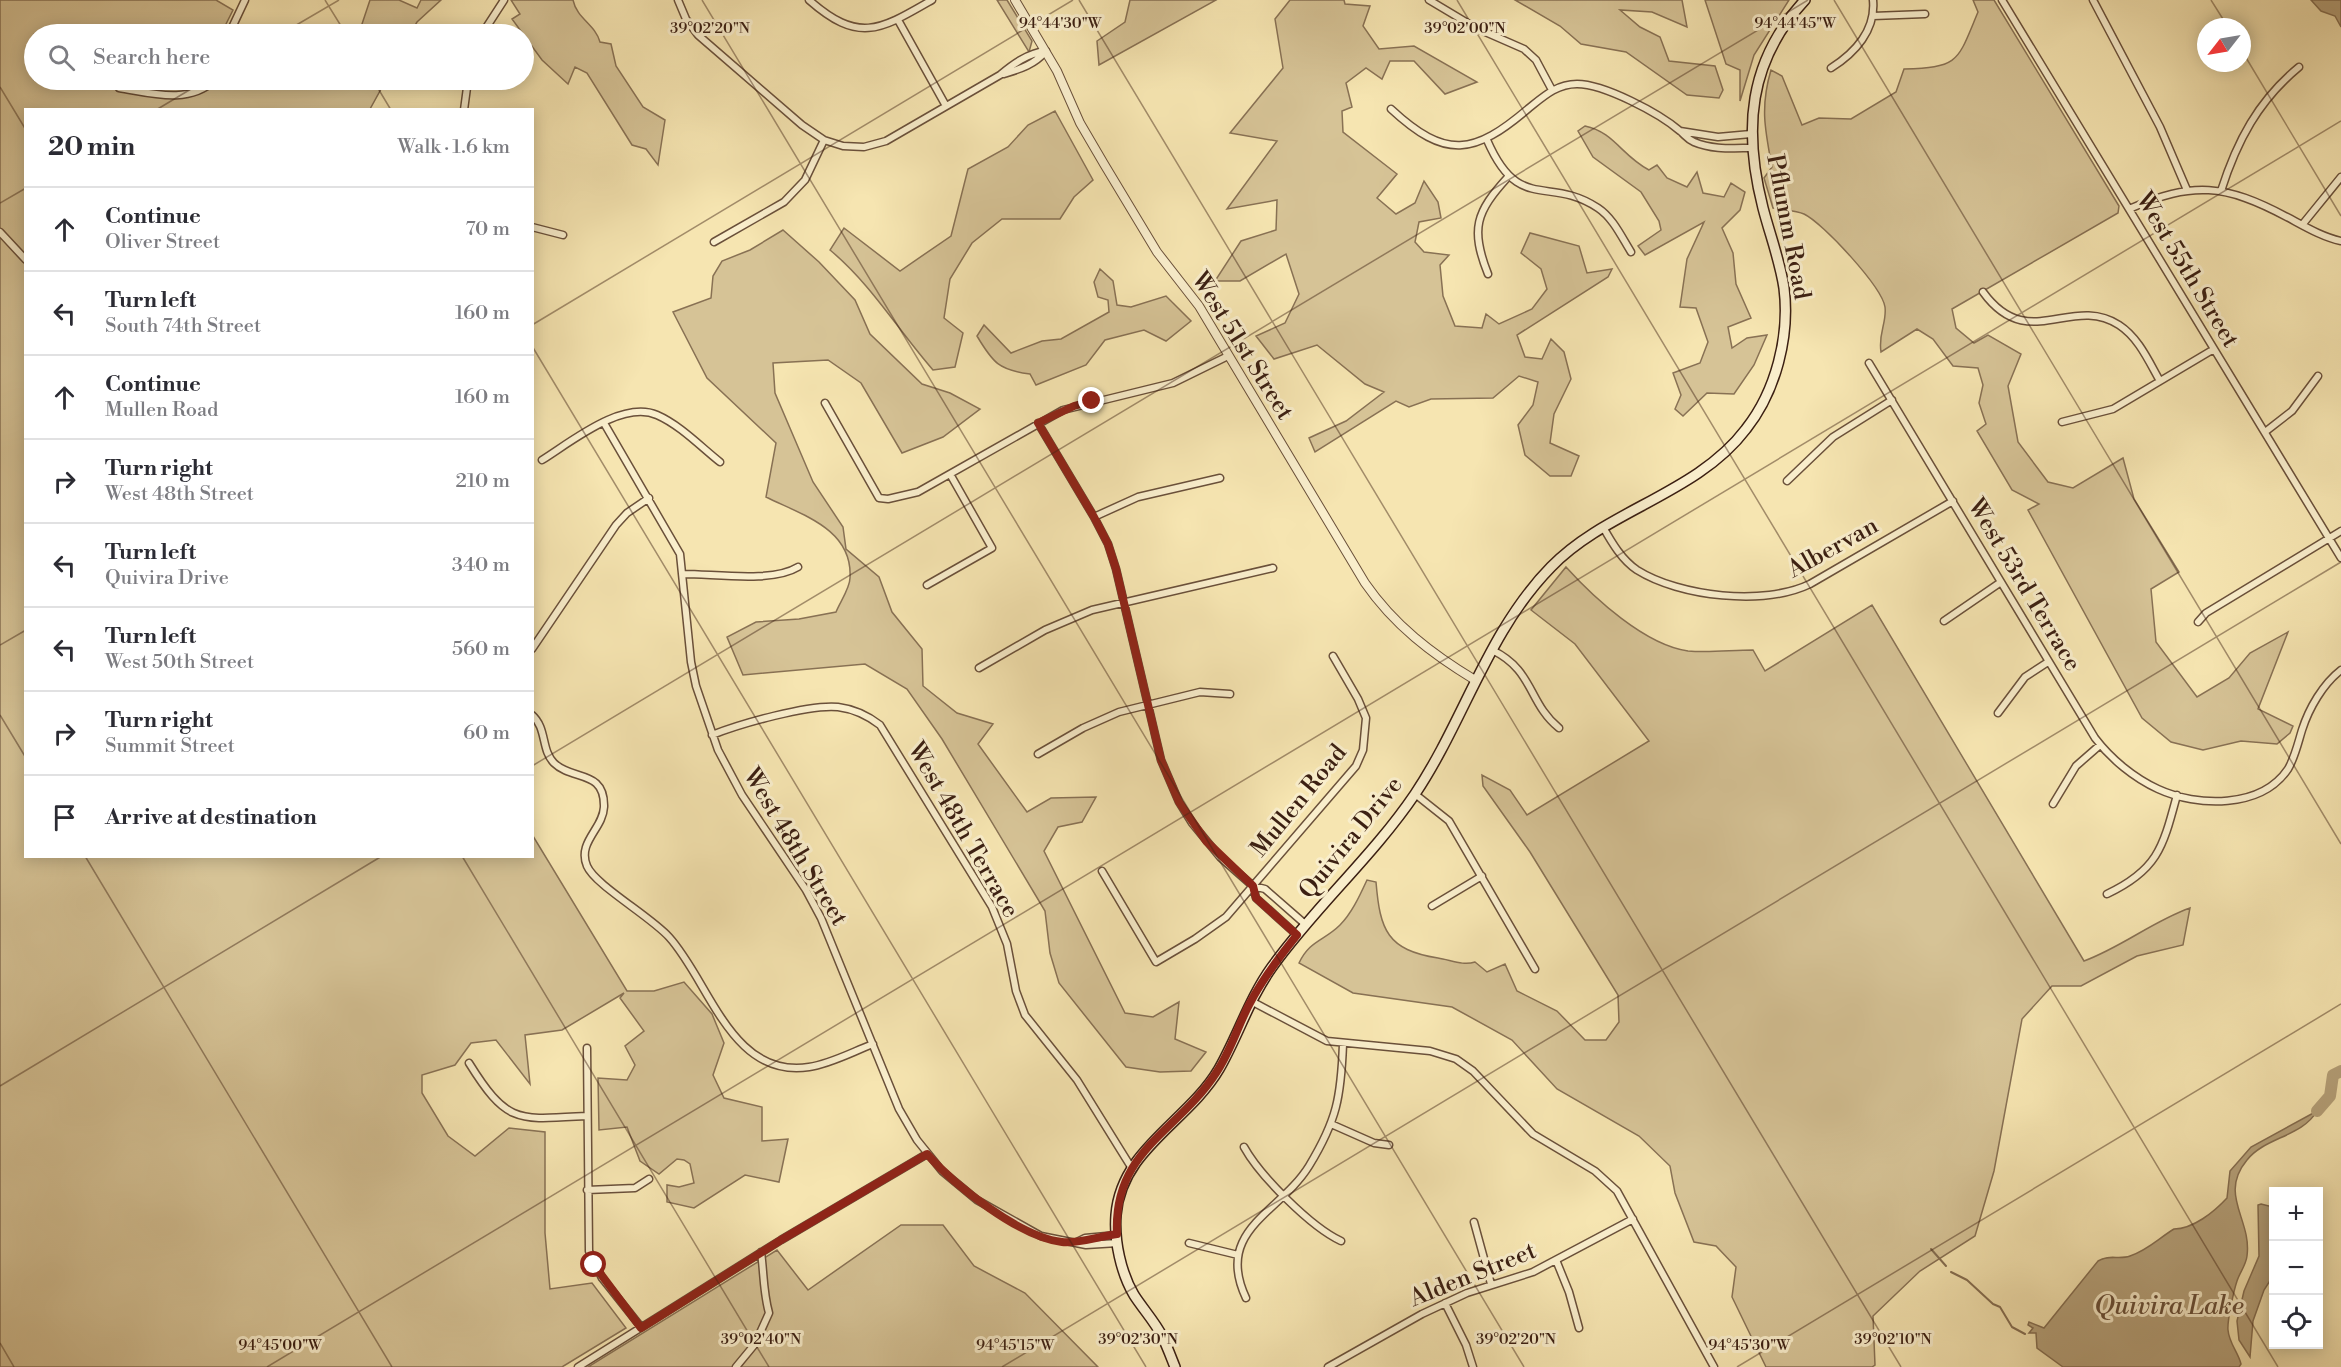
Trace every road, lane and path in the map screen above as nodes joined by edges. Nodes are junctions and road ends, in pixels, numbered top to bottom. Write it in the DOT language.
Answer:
graph roads {
  1 [pos="245,0"];
  2 [pos="504,0"];
  3 [pos="678,0"];
  4 [pos="809,0"];
  5 [pos="932,0"];
  6 [pos="1015,0"];
  7 [pos="1429,0"];
  8 [pos="1805,0"];
  9 [pos="1873,0"];
  10 [pos="2002,0"];
  11 [pos="2094,0"];
  12 [pos="1925,14"];
  13 [pos="1873,16"];
  14 [pos="898,20"];
  15 [pos="234,24"];
  16 [pos="488,24"];
  17 [pos="1046,51"];
  18 [pos="2299,67"];
  19 [pos="1832,69"];
  20 [pos="134,90"];
  21 [pos="199,90"];
  22 [pos="467,90"];
  23 [pos="1552,90"];
  24 [pos="946,106"];
  25 [pos="464,108"];
  26 [pos="1391,109"];
  27 [pos="1680,131"];
  28 [pos="1751,134"];
  29 [pos="1712,136"];
  30 [pos="824,140"];
  31 [pos="1487,140"];
  32 [pos="1711,147"];
  33 [pos="1753,148"];
  34 [pos="1509,177"];
  35 [pos="2341,177"];
  36 [pos="2187,190"];
  37 [pos="2221,191"];
  38 [pos="2129,209"];
  39 [pos="2302,225"];
  40 [pos="534,228"];
  41 [pos="0,232"];
  42 [pos="563,235"];
  43 [pos="2341,241"];
  44 [pos="714,242"];
  45 [pos="1631,252"];
  46 [pos="24,258"];
  47 [pos="1488,274"];
  48 [pos="1983,292"];
  49 [pos="2214,349"];
  50 [pos="1228,356"];
  51 [pos="1869,363"];
  52 [pos="2318,376"];
  53 [pos="2160,381"];
  54 [pos="1892,400"];
  55 [pos="825,403"];
  56 [pos="2062,422"];
  57 [pos="604,423"];
  58 [pos="1038,423"];
  59 [pos="2265,432"];
  60 [pos="1719,457"];
  61 [pos="542,460"];
  62 [pos="720,462"];
  63 [pos="950,474"];
  64 [pos="1220,478"];
  65 [pos="1787,481"];
  66 [pos="649,498"];
  67 [pos="1953,501"];
  68 [pos="1094,517"];
  69 [pos="1603,527"];
  70 [pos="2341,531"];
  71 [pos="2329,538"];
  72 [pos="2341,558"];
  73 [pos="798,567"];
  74 [pos="1273,568"];
  75 [pos="684,574"];
  76 [pos="2001,582"];
  77 [pos="927,585"];
  78 [pos="1124,602"];
  79 [pos="1944,621"];
  80 [pos="2198,622"];
  81 [pos="534,646"];
  82 [pos="1492,650"];
  83 [pos="1333,656"];
  84 [pos="2048,662"];
  85 [pos="979,668"];
  86 [pos="2341,670"];
  87 [pos="1475,680"];
  88 [pos="1230,694"];
  89 [pos="1147,705"];
  90 [pos="1998,713"];
  91 [pos="534,717"];
  92 [pos="1559,728"];
  93 [pos="712,735"];
  94 [pos="2100,745"];
  95 [pos="1038,754"];
  96 [pos="1415,794"];
  97 [pos="2177,795"];
  98 [pos="2053,804"];
  99 [pos="1102,872"];
  100 [pos="1482,876"];
  101 [pos="1253,886"];
  102 [pos="2107,894"];
  103 [pos="1432,906"];
  104 [pos="1305,924"];
  105 [pos="1297,935"];
  106 [pos="1535,969"];
  107 [pos="1251,1001"];
  108 [pos="873,1044"];
  109 [pos="1344,1044"];
  110 [pos="587,1048"];
  111 [pos="470,1064"];
  112 [pos="586,1116"];
  113 [pos="1331,1124"];
  114 [pos="1389,1145"];
  115 [pos="1244,1147"];
  116 [pos="927,1154"];
  117 [pos="1131,1167"];
  118 [pos="649,1179"];
  119 [pos="587,1190"];
  120 [pos="1283,1194"];
  121 [pos="1633,1219"];
  122 [pos="1474,1222"];
  123 [pos="1118,1239"];
  124 [pos="1341,1241"];
  125 [pos="1190,1243"];
  126 [pos="760,1252"];
  127 [pos="1238,1255"];
  128 [pos="1556,1260"];
  129 [pos="1491,1284"];
  130 [pos="1246,1298"];
  131 [pos="1445,1303"];
  132 [pos="641,1328"];
  133 [pos="1579,1328"];
  134 [pos="578,1367"];
  135 [pos="736,1367"];
  136 [pos="1175,1367"];
  137 [pos="1328,1367"];
  138 [pos="1473,1367"];
  139 [pos="1714,1367"];
  1 -- 15 [label="street"];
  2 -- 16 [label="street"];
  3 -- 30 [label="street"];
  4 -- 14 [label="street"];
  5 -- 14 [label="street"];
  6 -- 17 [label="street, West 51st Street"];
  7 -- 23 [label="street"];
  8 -- 28 [label="main road, Pflumm Road"];
  9 -- 13 [label="street"];
  10 -- 38 [label="street, West 55th Street"];
  11 -- 36 [label="street"];
  12 -- 13 [label="street"];
  13 -- 19 [label="street"];
  14 -- 24 [label="street"];
  17 -- 24 [label="street"];
  17 -- 50 [label="street, West 51st Street"];
  18 -- 37 [label="street"];
  20 -- 21 [label="street"];
  22 -- 25 [label="street"];
  23 -- 27 [label="street"];
  23 -- 31 [label="street"];
  24 -- 30 [label="street"];
  26 -- 31 [label="street"];
  27 -- 29 [label="street"];
  27 -- 32 [label="street"];
  28 -- 29 [label="street"];
  28 -- 33 [label="main road, Pflumm Road"];
  29 -- 32 [label="street"];
  30 -- 44 [label="street"];
  31 -- 34 [label="street"];
  32 -- 33 [label="street"];
  33 -- 60 [label="main road, Pflumm Road"];
  34 -- 45 [label="street"];
  34 -- 47 [label="street"];
  35 -- 39 [label="street"];
  36 -- 37 [label="street"];
  36 -- 38 [label="street"];
  37 -- 39 [label="street"];
  38 -- 49 [label="street, West 55th Street"];
  39 -- 43 [label="street"];
  40 -- 42 [label="street"];
  41 -- 46 [label="street"];
  48 -- 53 [label="street"];
  49 -- 53 [label="street"];
  49 -- 59 [label="street, West 55th Street"];
  50 -- 58 [label="street"];
  50 -- 87 [label="street, West 51st Street"];
  51 -- 54 [label="street, West 53rd Terrace"];
  52 -- 59 [label="street"];
  53 -- 56 [label="street"];
  54 -- 65 [label="street"];
  54 -- 67 [label="street, West 53rd Terrace"];
  55 -- 63 [label="street"];
  57 -- 61 [label="street"];
  57 -- 62 [label="street"];
  57 -- 66 [label="street, West 48th Street"];
  58 -- 63 [label="street"];
  58 -- 68 [label="street"];
  59 -- 71 [label="street, West 55th Street"];
  60 -- 69 [label="main road, Quivira Drive"];
  63 -- 77 [label="street"];
  64 -- 68 [label="street"];
  66 -- 75 [label="street, West 48th Street"];
  66 -- 81 [label="street"];
  67 -- 69 [label="street, Albervan"];
  67 -- 76 [label="street, West 53rd Terrace"];
  68 -- 78 [label="street"];
  69 -- 82 [label="main road, Quivira Drive"];
  70 -- 71 [label="street"];
  71 -- 72 [label="street, West 55th Street"];
  71 -- 80 [label="street"];
  73 -- 75 [label="street"];
  74 -- 78 [label="street"];
  75 -- 93 [label="street, West 48th Street"];
  76 -- 79 [label="street"];
  76 -- 84 [label="street, West 53rd Terrace"];
  78 -- 85 [label="street"];
  78 -- 89 [label="street"];
  82 -- 87 [label="main road, Quivira Drive"];
  82 -- 92 [label="street"];
  83 -- 101 [label="street, Mullen Road"];
  84 -- 90 [label="street"];
  84 -- 94 [label="street, West 53rd Terrace"];
  86 -- 97 [label="street"];
  87 -- 96 [label="main road, Quivira Drive"];
  88 -- 89 [label="street"];
  89 -- 95 [label="street"];
  89 -- 101 [label="street"];
  91 -- 108 [label="street"];
  93 -- 108 [label="street, West 48th Street"];
  93 -- 117 [label="street, West 48th Terrace"];
  94 -- 97 [label="street, West 53rd Terrace"];
  94 -- 98 [label="street"];
  96 -- 100 [label="street"];
  96 -- 104 [label="main road, Quivira Drive"];
  97 -- 102 [label="street"];
  99 -- 101 [label="street, Mullen Road"];
  100 -- 103 [label="street"];
  100 -- 106 [label="street"];
  101 -- 104 [label="street"];
  101 -- 105 [label="street"];
  104 -- 105 [label="main road, Quivira Drive"];
  105 -- 107 [label="main road, Quivira Drive"];
  107 -- 109 [label="street"];
  107 -- 117 [label="main road, Quivira Drive"];
  108 -- 116 [label="street, West 48th Street"];
  109 -- 113 [label="street"];
  109 -- 121 [label="street"];
  110 -- 112 [label="street"];
  111 -- 112 [label="street"];
  112 -- 119 [label="street"];
  113 -- 114 [label="street"];
  113 -- 120 [label="street"];
  115 -- 120 [label="street"];
  116 -- 123 [label="street, West 48th Street"];
  116 -- 126 [label="street"];
  117 -- 123 [label="main road, Quivira Drive"];
  118 -- 119 [label="street"];
  119 -- 132 [label="street"];
  120 -- 124 [label="street"];
  120 -- 127 [label="street"];
  121 -- 128 [label="street, Alden Street"];
  121 -- 139 [label="street"];
  122 -- 129 [label="street"];
  123 -- 136 [label="main road, Quivira Drive"];
  125 -- 127 [label="street"];
  126 -- 132 [label="street"];
  126 -- 135 [label="street"];
  127 -- 130 [label="street"];
  128 -- 129 [label="street, Alden Street"];
  128 -- 133 [label="street"];
  129 -- 131 [label="street, Alden Street"];
  131 -- 137 [label="street, Alden Street"];
  131 -- 138 [label="street"];
  132 -- 134 [label="street"];
}
